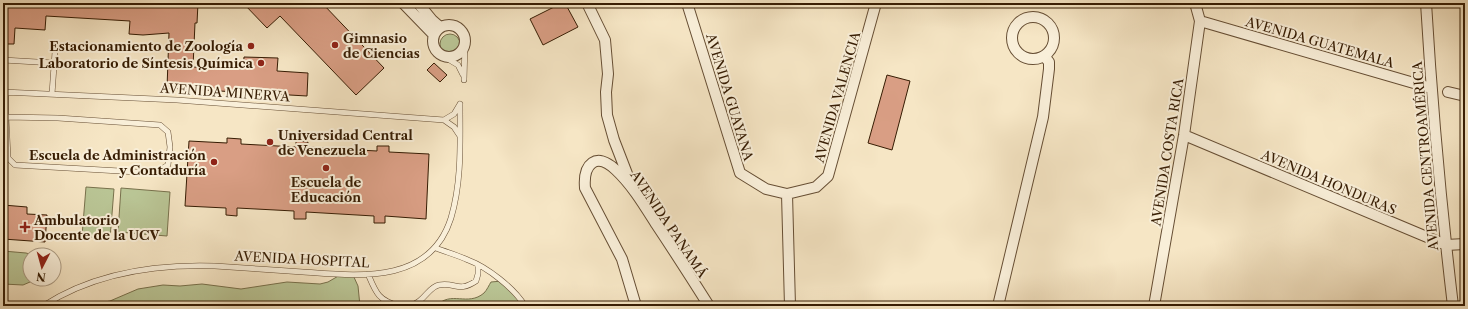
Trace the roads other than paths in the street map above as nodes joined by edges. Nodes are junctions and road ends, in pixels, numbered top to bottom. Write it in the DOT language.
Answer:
graph roads {
  1 [pos="403,3"];
  2 [pos="418,3"];
  3 [pos="587,3"];
  4 [pos="687,3"];
  5 [pos="1195,3"];
  6 [pos="1426,3"];
  7 [pos="873,4"];
  8 [pos="1200,21"];
  9 [pos="437,31"];
  10 [pos="465,43"];
  11 [pos="55,52"];
  12 [pos="443,56"];
  13 [pos="1044,56"];
  14 [pos="3,60"];
  15 [pos="54,63"];
  16 [pos="1431,88"];
  17 [pos="4,92"];
  18 [pos="1448,92"];
  19 [pos="52,94"];
  20 [pos="1465,96"];
  21 [pos="6,117"];
  22 [pos="444,120"];
  23 [pos="1184,135"];
  24 [pos="460,136"];
  25 [pos="632,188"];
  26 [pos="787,194"];
  27 [pos="1465,244"];
  28 [pos="1446,245"];
  29 [pos="436,248"];
  30 [pos="478,265"];
  31 [pos="368,274"];
  32 [pos="43,306"];
  33 [pos="399,306"];
  34 [pos="408,306"];
  35 [pos="525,306"];
  36 [pos="636,306"];
  37 [pos="709,306"];
  38 [pos="790,306"];
  39 [pos="998,306"];
  40 [pos="1154,306"];
  41 [pos="1453,306"];
  1 -- 9 [label="street"];
  2 -- 9 [label="street"];
  3 -- 25 [label="street"];
  4 -- 26 [label="street, AVENIDA GUAYANA"];
  5 -- 8 [label="street, AVENIDA COSTA RICA"];
  6 -- 16 [label="street, AVENIDA CENTROAMÉRICA"];
  7 -- 26 [label="street, AVENIDA VALENCIA"];
  8 -- 16 [label="street, AVENIDA GUATEMALA"];
  8 -- 23 [label="street, AVENIDA COSTA RICA"];
  9 -- 10 [label="street"];
  9 -- 12 [label="street"];
  10 -- 12 [label="street"];
  10 -- 12 [label="lane"];
  11 -- 15 [label="lane"];
  13 -- 13 [label="street"];
  13 -- 39 [label="street"];
  14 -- 15 [label="lane"];
  15 -- 19 [label="lane"];
  16 -- 28 [label="street, AVENIDA CENTROAMÉRICA"];
  17 -- 19 [label="lane, AVENIDA MINERVA"];
  17 -- 21 [label="lane"];
  18 -- 20 [label="street"];
  19 -- 22 [label="lane, AVENIDA MINERVA"];
  21 -- 21 [label="lane"];
  22 -- 24 [label="lane"];
  22 -- 24 [label="lane, AVENIDA HOSPITAL"];
  23 -- 28 [label="street, AVENIDA HONDURAS"];
  23 -- 40 [label="street, AVENIDA COSTA RICA"];
  24 -- 29 [label="lane, AVENIDA HOSPITAL"];
  25 -- 36 [label="street, AVENIDA PANAMÁ"];
  25 -- 37 [label="street, AVENIDA PANAMÁ"];
  26 -- 38 [label="street"];
  27 -- 28 [label="street, AVENIDA HONDURAS"];
  28 -- 41 [label="street, AVENIDA CENTROAMÉRICA"];
  29 -- 30 [label="lane"];
  29 -- 31 [label="lane, AVENIDA HOSPITAL"];
  30 -- 34 [label="lane"];
  30 -- 35 [label="lane"];
  31 -- 32 [label="lane, AVENIDA HOSPITAL"];
  31 -- 33 [label="lane"];
}
